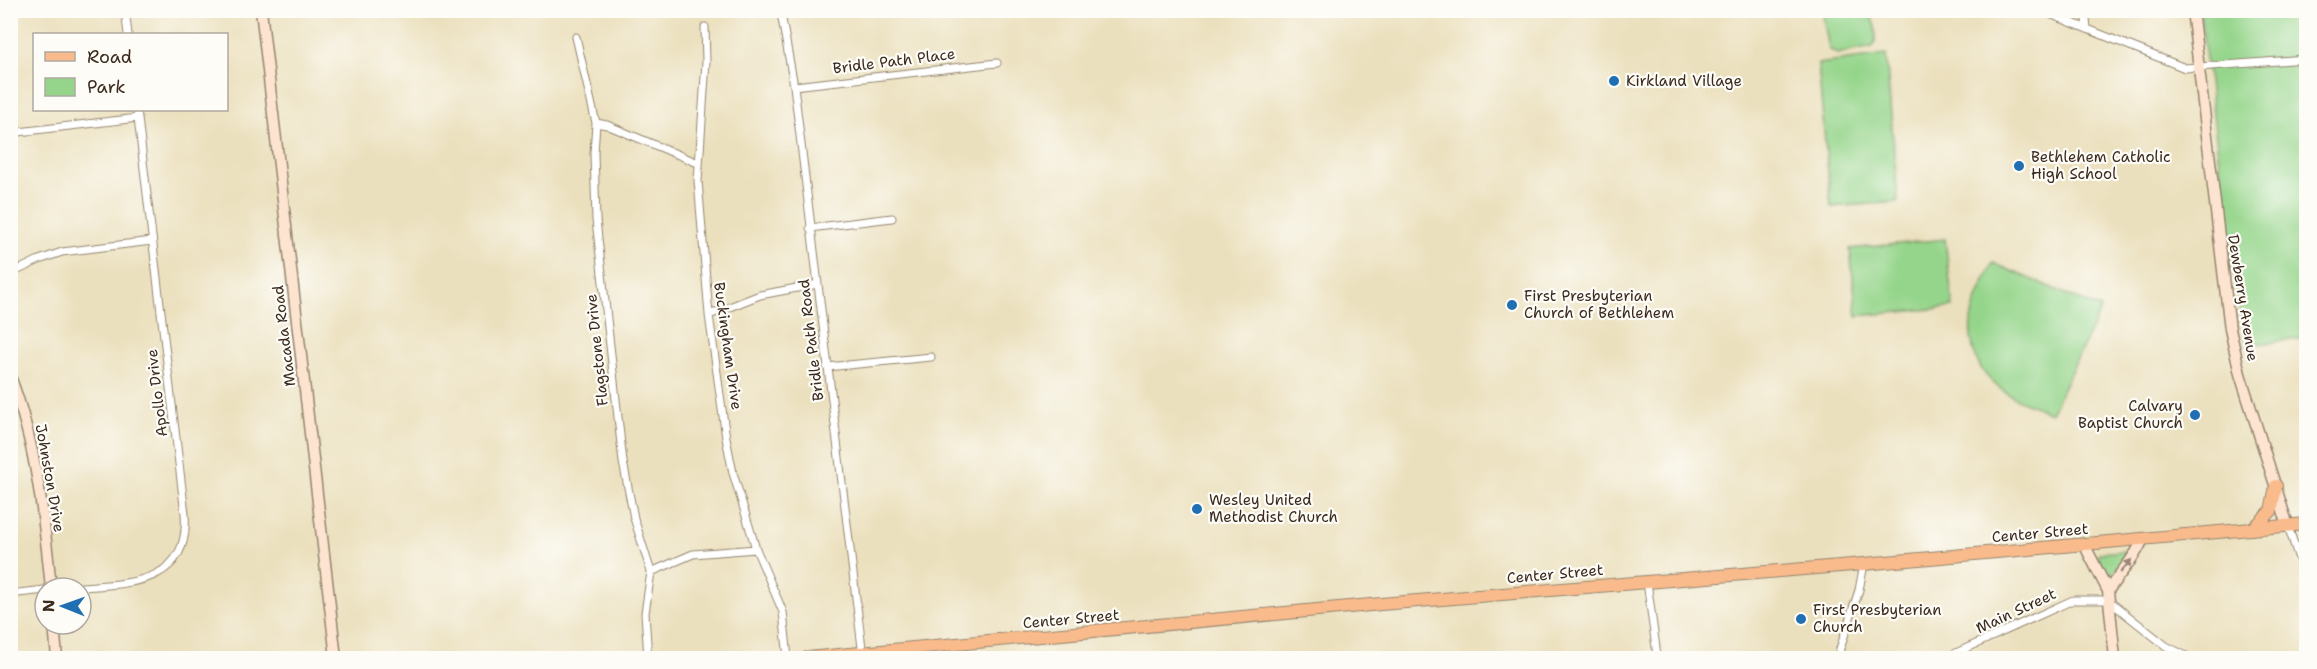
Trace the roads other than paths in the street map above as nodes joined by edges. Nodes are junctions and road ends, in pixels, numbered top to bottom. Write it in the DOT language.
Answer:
graph roads {
  1 [pos="125,10"];
  2 [pos="261,10"];
  3 [pos="2040,10"];
  4 [pos="2085,10"];
  5 [pos="2192,10"];
  6 [pos="782,19"];
  7 [pos="705,27"];
  8 [pos="2087,29"];
  9 [pos="128,33"];
  10 [pos="576,37"];
  11 [pos="2307,58"];
  12 [pos="997,63"];
  13 [pos="2199,68"];
  14 [pos="794,86"];
  15 [pos="137,111"];
  16 [pos="138,118"];
  17 [pos="596,123"];
  18 [pos="10,134"];
  19 [pos="698,163"];
  20 [pos="892,218"];
  21 [pos="810,228"];
  22 [pos="152,241"];
  23 [pos="10,274"];
  24 [pos="818,284"];
  25 [pos="710,315"];
  26 [pos="931,357"];
  27 [pos="827,367"];
  28 [pos="10,375"];
  29 [pos="2276,486"];
  30 [pos="2307,524"];
  31 [pos="2288,526"];
  32 [pos="2253,529"];
  33 [pos="2143,539"];
  34 [pos="2084,544"];
  35 [pos="756,549"];
  36 [pos="1864,564"];
  37 [pos="651,572"];
  38 [pos="50,576"];
  39 [pos="2307,580"];
  40 [pos="1647,582"];
  41 [pos="93,585"];
  42 [pos="33,591"];
  43 [pos="10,594"];
  44 [pos="2108,596"];
  45 [pos="55,636"];
  46 [pos="1657,655"];
  47 [pos="863,656"];
  48 [pos="57,658"];
  49 [pos="336,658"];
  50 [pos="648,658"];
  51 [pos="788,658"];
  52 [pos="807,658"];
  53 [pos="1837,658"];
  54 [pos="1945,658"];
  55 [pos="2115,658"];
  56 [pos="2190,658"];
  1 -- 9 [label="street"];
  2 -- 49 [label="street, Macada Road"];
  3 -- 8 [label="street"];
  4 -- 8 [label="street"];
  5 -- 13 [label="street, Dewberry Avenue"];
  6 -- 14 [label="street, Bridle Path Road"];
  7 -- 19 [label="street, Buckingham Drive"];
  8 -- 13 [label="street"];
  10 -- 17 [label="street, Flagstone Drive"];
  11 -- 13 [label="street"];
  12 -- 14 [label="street, Bridle Path Place"];
  13 -- 29 [label="street, Dewberry Avenue"];
  14 -- 21 [label="street, Bridle Path Road"];
  15 -- 16 [label="street, Apollo Drive"];
  16 -- 18 [label="street"];
  16 -- 22 [label="street, Apollo Drive"];
  17 -- 19 [label="street"];
  17 -- 37 [label="street, Flagstone Drive"];
  19 -- 25 [label="street, Buckingham Drive"];
  20 -- 21 [label="street"];
  21 -- 24 [label="street, Bridle Path Road"];
  22 -- 23 [label="street"];
  22 -- 41 [label="street, Apollo Drive"];
  24 -- 25 [label="street"];
  24 -- 27 [label="street, Bridle Path Road"];
  25 -- 35 [label="street, Buckingham Drive"];
  26 -- 27 [label="street"];
  27 -- 47 [label="street, Bridle Path Road"];
  28 -- 38 [label="street, Johnston Drive"];
  29 -- 31 [label="street, Dewberry Avenue"];
  29 -- 32 [label="main road"];
  30 -- 31 [label="main road, Center Street"];
  31 -- 32 [label="main road, Center Street"];
  31 -- 39 [label="street, Dewberry Avenue"];
  32 -- 33 [label="main road, Center Street"];
  33 -- 34 [label="main road, Center Street"];
  44 -- 33 [label="street, one-way"];
  34 -- 36 [label="main road, Center Street"];
  34 -- 44 [label="street"];
  35 -- 37 [label="street"];
  35 -- 51 [label="street, Buckingham Drive"];
  36 -- 40 [label="main road, Center Street"];
  36 -- 53 [label="street"];
  37 -- 50 [label="street, Flagstone Drive"];
  40 -- 46 [label="street"];
  40 -- 47 [label="main road, Center Street"];
  42 -- 43 [label="street"];
  44 -- 54 [label="street, Main Street"];
  44 -- 55 [label="street"];
  44 -- 56 [label="street"];
  45 -- 48 [label="street"];
  47 -- 52 [label="main road, Center Street"];
}
